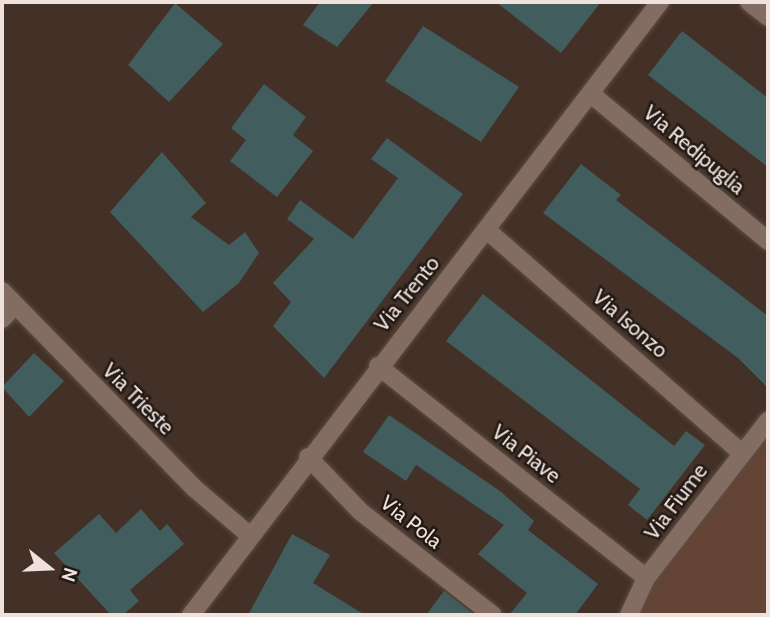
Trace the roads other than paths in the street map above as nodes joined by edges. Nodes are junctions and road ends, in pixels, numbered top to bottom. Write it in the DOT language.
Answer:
graph roads {
  1 [pos="660,2"];
  2 [pos="749,2"];
  3 [pos="768,17"];
  4 [pos="591,94"];
  5 [pos="488,231"];
  6 [pos="768,241"];
  7 [pos="2,291"];
  8 [pos="8,312"];
  9 [pos="378,366"];
  10 [pos="768,421"];
  11 [pos="742,453"];
  12 [pos="307,457"];
  13 [pos="248,534"];
  14 [pos="646,578"];
  15 [pos="191,615"];
  16 [pos="493,615"];
  17 [pos="629,615"];
  1 -- 4 [label="street, Via Trento"];
  2 -- 3 [label="street"];
  4 -- 5 [label="street, Via Trento"];
  4 -- 6 [label="street, Via Redipuglia"];
  5 -- 9 [label="street, Via Trento"];
  5 -- 11 [label="street, Via Isonzo"];
  7 -- 8 [label="street, Via Trieste"];
  8 -- 13 [label="street, Via Trieste"];
  9 -- 12 [label="street, Via Trento"];
  9 -- 14 [label="street, Via Piave"];
  10 -- 11 [label="street, Via Fiume"];
  11 -- 14 [label="street, Via Fiume"];
  12 -- 13 [label="street, Via Trento"];
  12 -- 16 [label="street, Via Pola"];
  13 -- 15 [label="street, Via Trento"];
  14 -- 17 [label="street, Via Fiume"];
}
